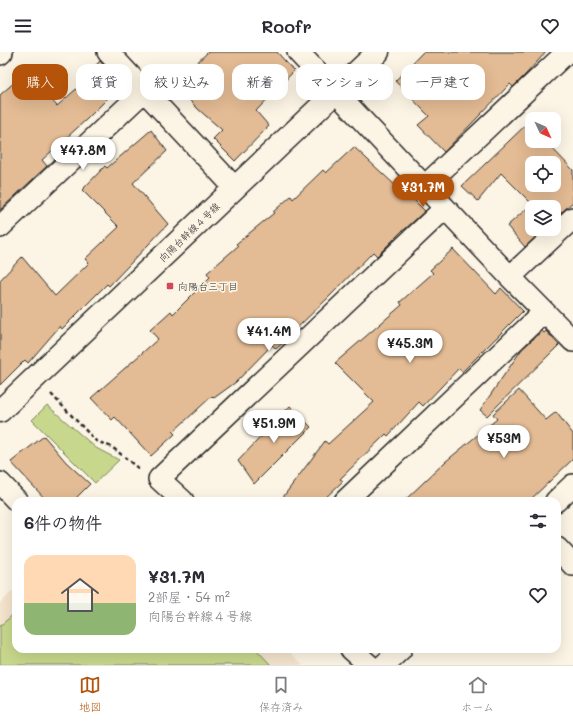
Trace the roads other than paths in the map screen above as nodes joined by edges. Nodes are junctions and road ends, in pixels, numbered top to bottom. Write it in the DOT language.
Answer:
graph roads {
  1 [pos="108,52"];
  2 [pos="298,52"];
  3 [pos="378,52"];
  4 [pos="567,52"];
  5 [pos="309,64"];
  6 [pos="365,64"];
  7 [pos="140,87"];
  8 [pos="140,95"];
  9 [pos="152,100"];
  10 [pos="328,100"];
  11 [pos="344,100"];
  12 [pos="425,186"];
  13 [pos="234,188"];
  14 [pos="445,208"];
  15 [pos="573,218"];
  16 [pos="0,227"];
  17 [pos="510,277"];
  18 [pos="544,312"];
  19 [pos="573,341"];
  20 [pos="0,411"];
  21 [pos="0,484"];
  22 [pos="573,485"];
  23 [pos="13,497"];
  24 [pos="179,497"];
  25 [pos="349,497"];
  26 [pos="560,497"];
  27 [pos="561,552"];
  28 [pos="573,565"];
  29 [pos="356,653"];
  30 [pos="397,653"];
  31 [pos="369,665"];
  32 [pos="384,665"];
  1 -- 7 [label="street"];
  2 -- 5 [label="street"];
  3 -- 6 [label="street, 向陽台幹線４号線"];
  4 -- 12 [label="street"];
  8 -- 16 [label="street"];
  9 -- 13 [label="street"];
  10 -- 13 [label="street, 向陽台幹線４号線"];
  11 -- 12 [label="street"];
  12 -- 14 [label="street"];
  13 -- 20 [label="street, 向陽台幹線４号線"];
  14 -- 17 [label="street"];
  14 -- 24 [label="street"];
  15 -- 17 [label="street"];
  17 -- 18 [label="street"];
  18 -- 19 [label="street"];
  18 -- 25 [label="street"];
  21 -- 23 [label="street"];
  22 -- 26 [label="street"];
  27 -- 28 [label="street"];
  29 -- 31 [label="street"];
  30 -- 32 [label="street"];
}
